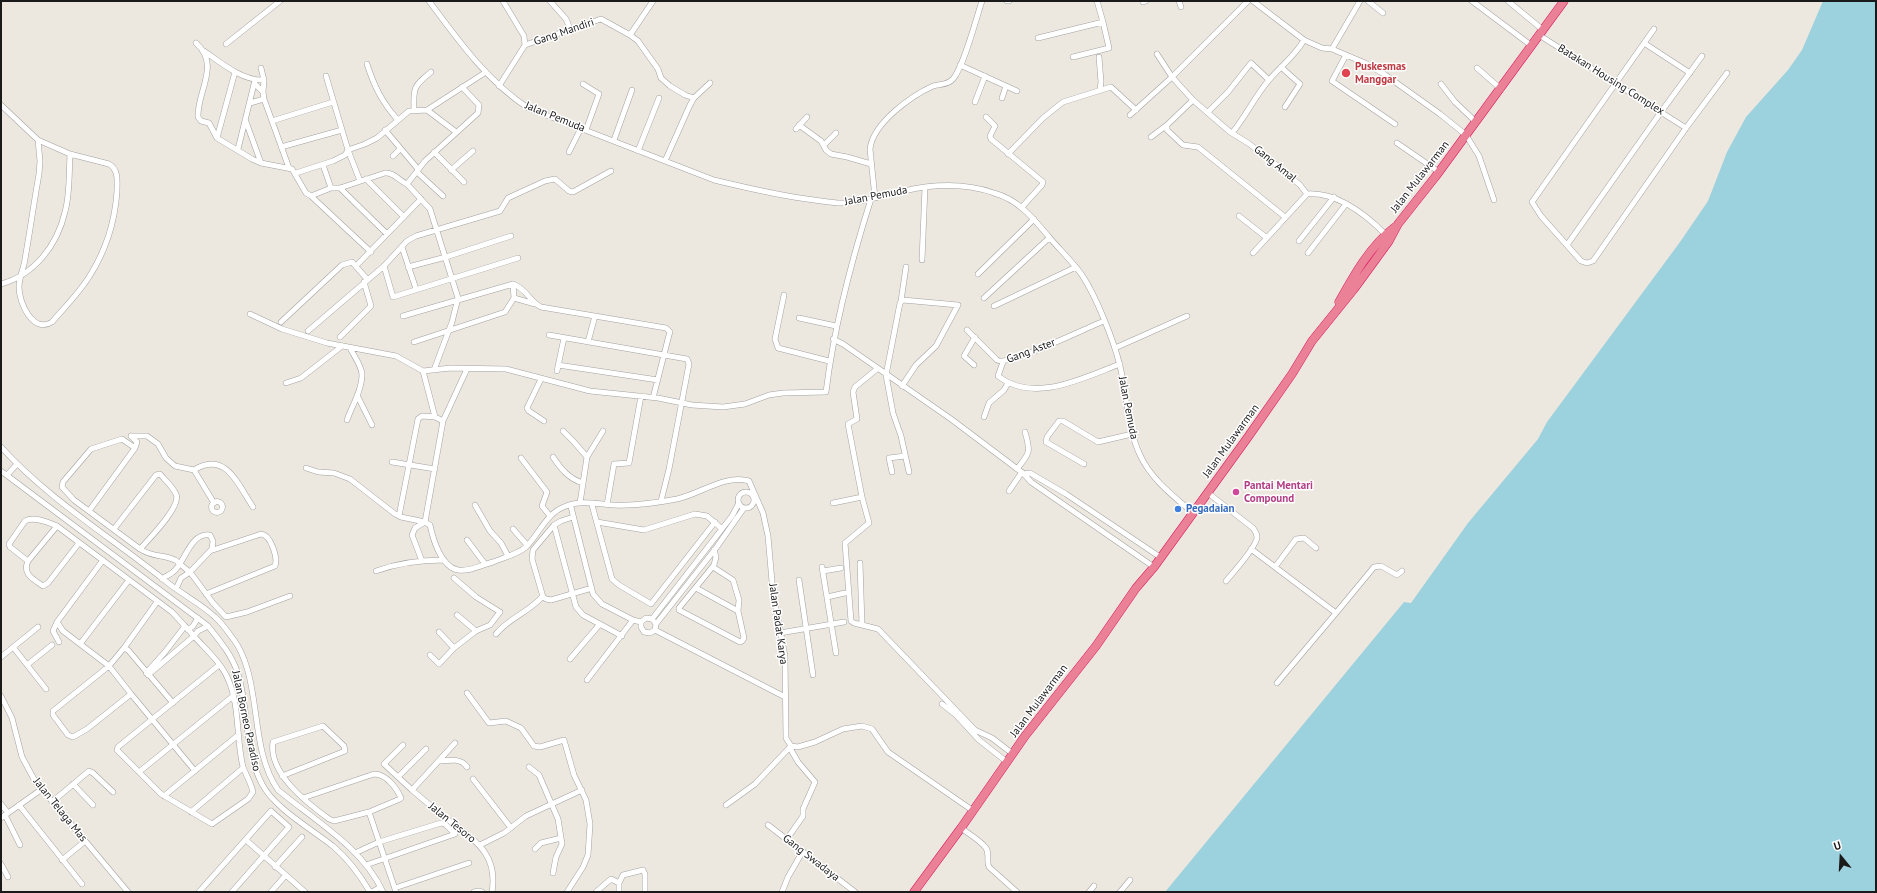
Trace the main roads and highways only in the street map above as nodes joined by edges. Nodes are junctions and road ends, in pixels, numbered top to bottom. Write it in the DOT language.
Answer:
graph roads {
  1 [pos="1564,1"];
  2 [pos="1398,224"];
  3 [pos="1371,258"];
  4 [pos="914,892"];
  1 -- 2 [label="highway, Jalan Mulawarman"];
  2 -- 3 [label="highway, Jalan Mulawarman"];
  2 -- 3 [label="highway"];
  3 -- 4 [label="highway, Jalan Mulawarman"];
}
